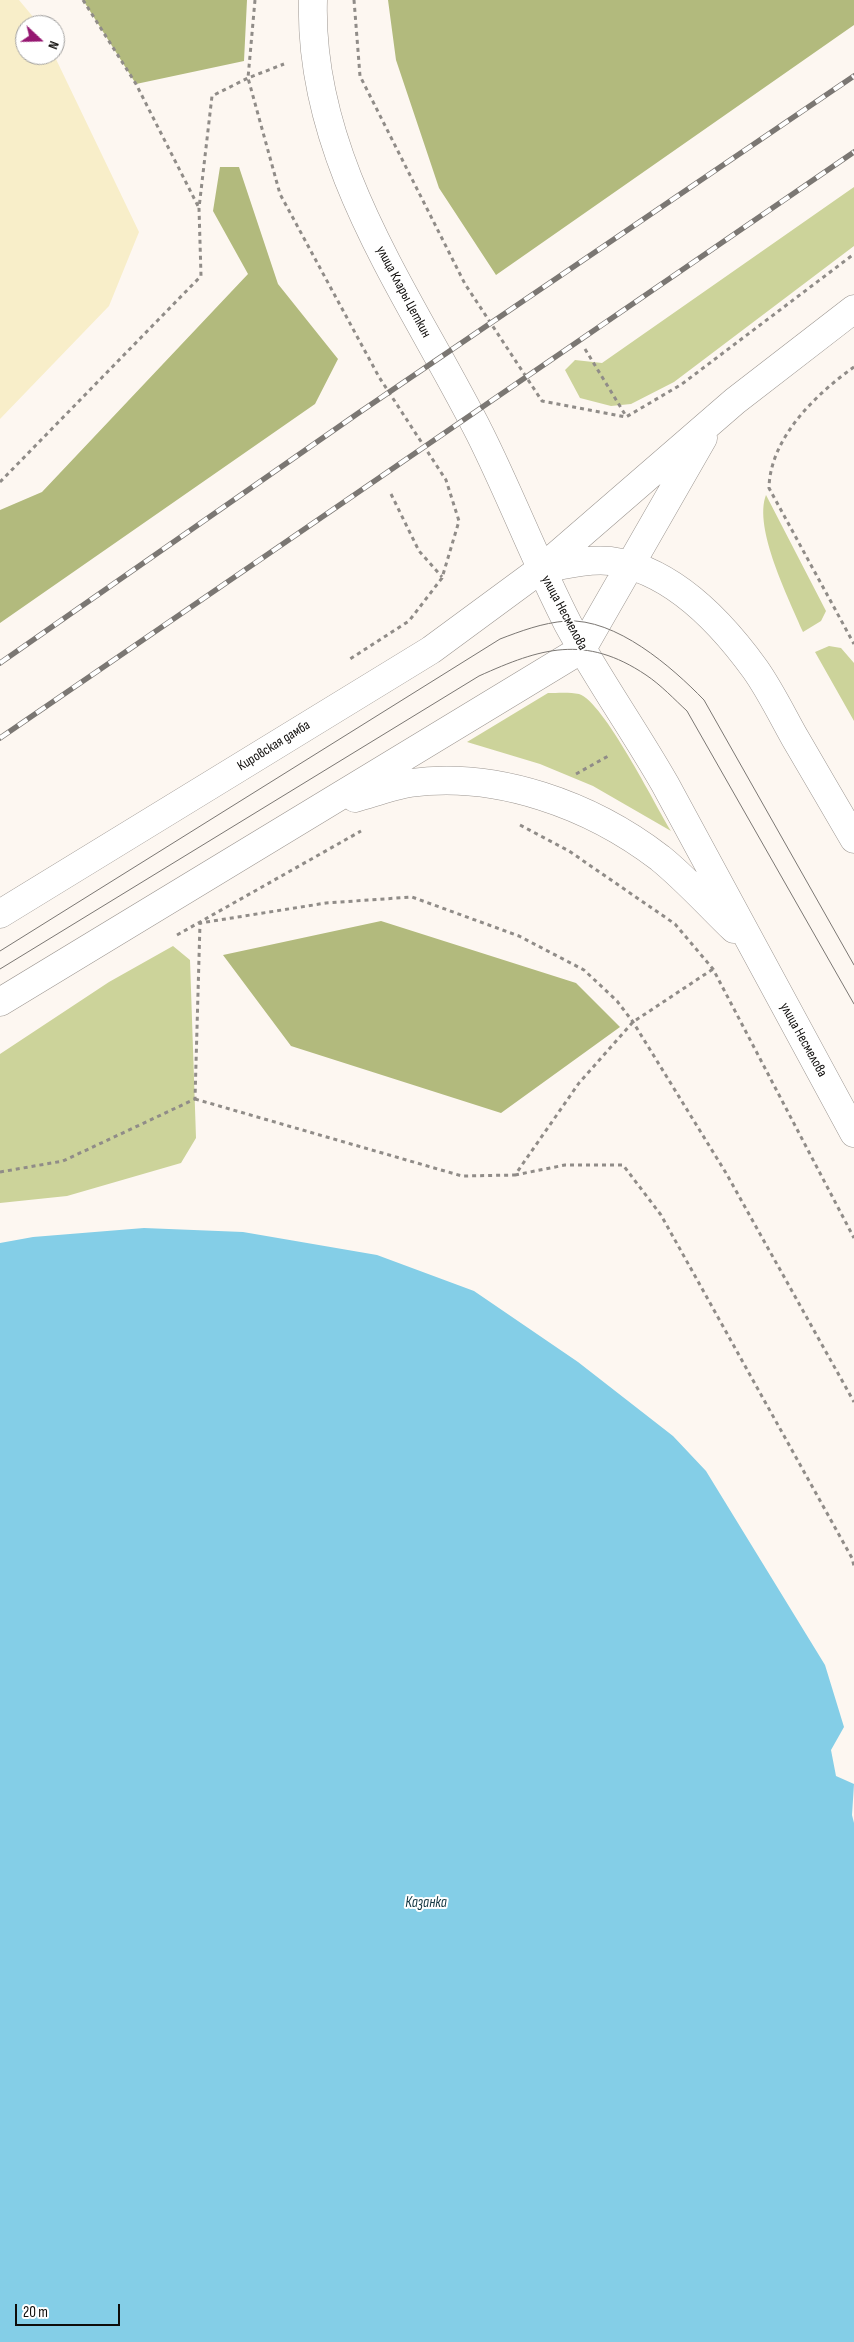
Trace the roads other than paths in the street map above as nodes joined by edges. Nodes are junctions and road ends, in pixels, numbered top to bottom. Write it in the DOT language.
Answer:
graph roads {
  1 [pos="313,0"];
  2 [pos="854,309"];
  3 [pos="711,422"];
  4 [pos="631,566"];
  5 [pos="541,569"];
  6 [pos="582,649"];
  7 [pos="325,807"];
  8 [pos="854,839"];
  9 [pos="0,914"];
  10 [pos="751,946"];
  11 [pos="0,1002"];
  12 [pos="854,1133"];
  1 -- 5 [label="main road, улица Клары Цеткин"];
  2 -- 3 [label="main road, Кировская дамба"];
  3 -- 4 [label="main road"];
  3 -- 5 [label="main road, Кировская дамба"];
  4 -- 5 [label="main road, улица Несмелова"];
  4 -- 6 [label="main road"];
  4 -- 8 [label="main road, улица Несмелова"];
  5 -- 6 [label="main road, улица Несмелова"];
  5 -- 9 [label="main road, Кировская дамба"];
  6 -- 7 [label="main road"];
  6 -- 10 [label="main road, улица Несмелова"];
  7 -- 10 [label="main road, улица Несмелова"];
  7 -- 11 [label="main road"];
  10 -- 12 [label="main road, улица Несмелова"];
}
